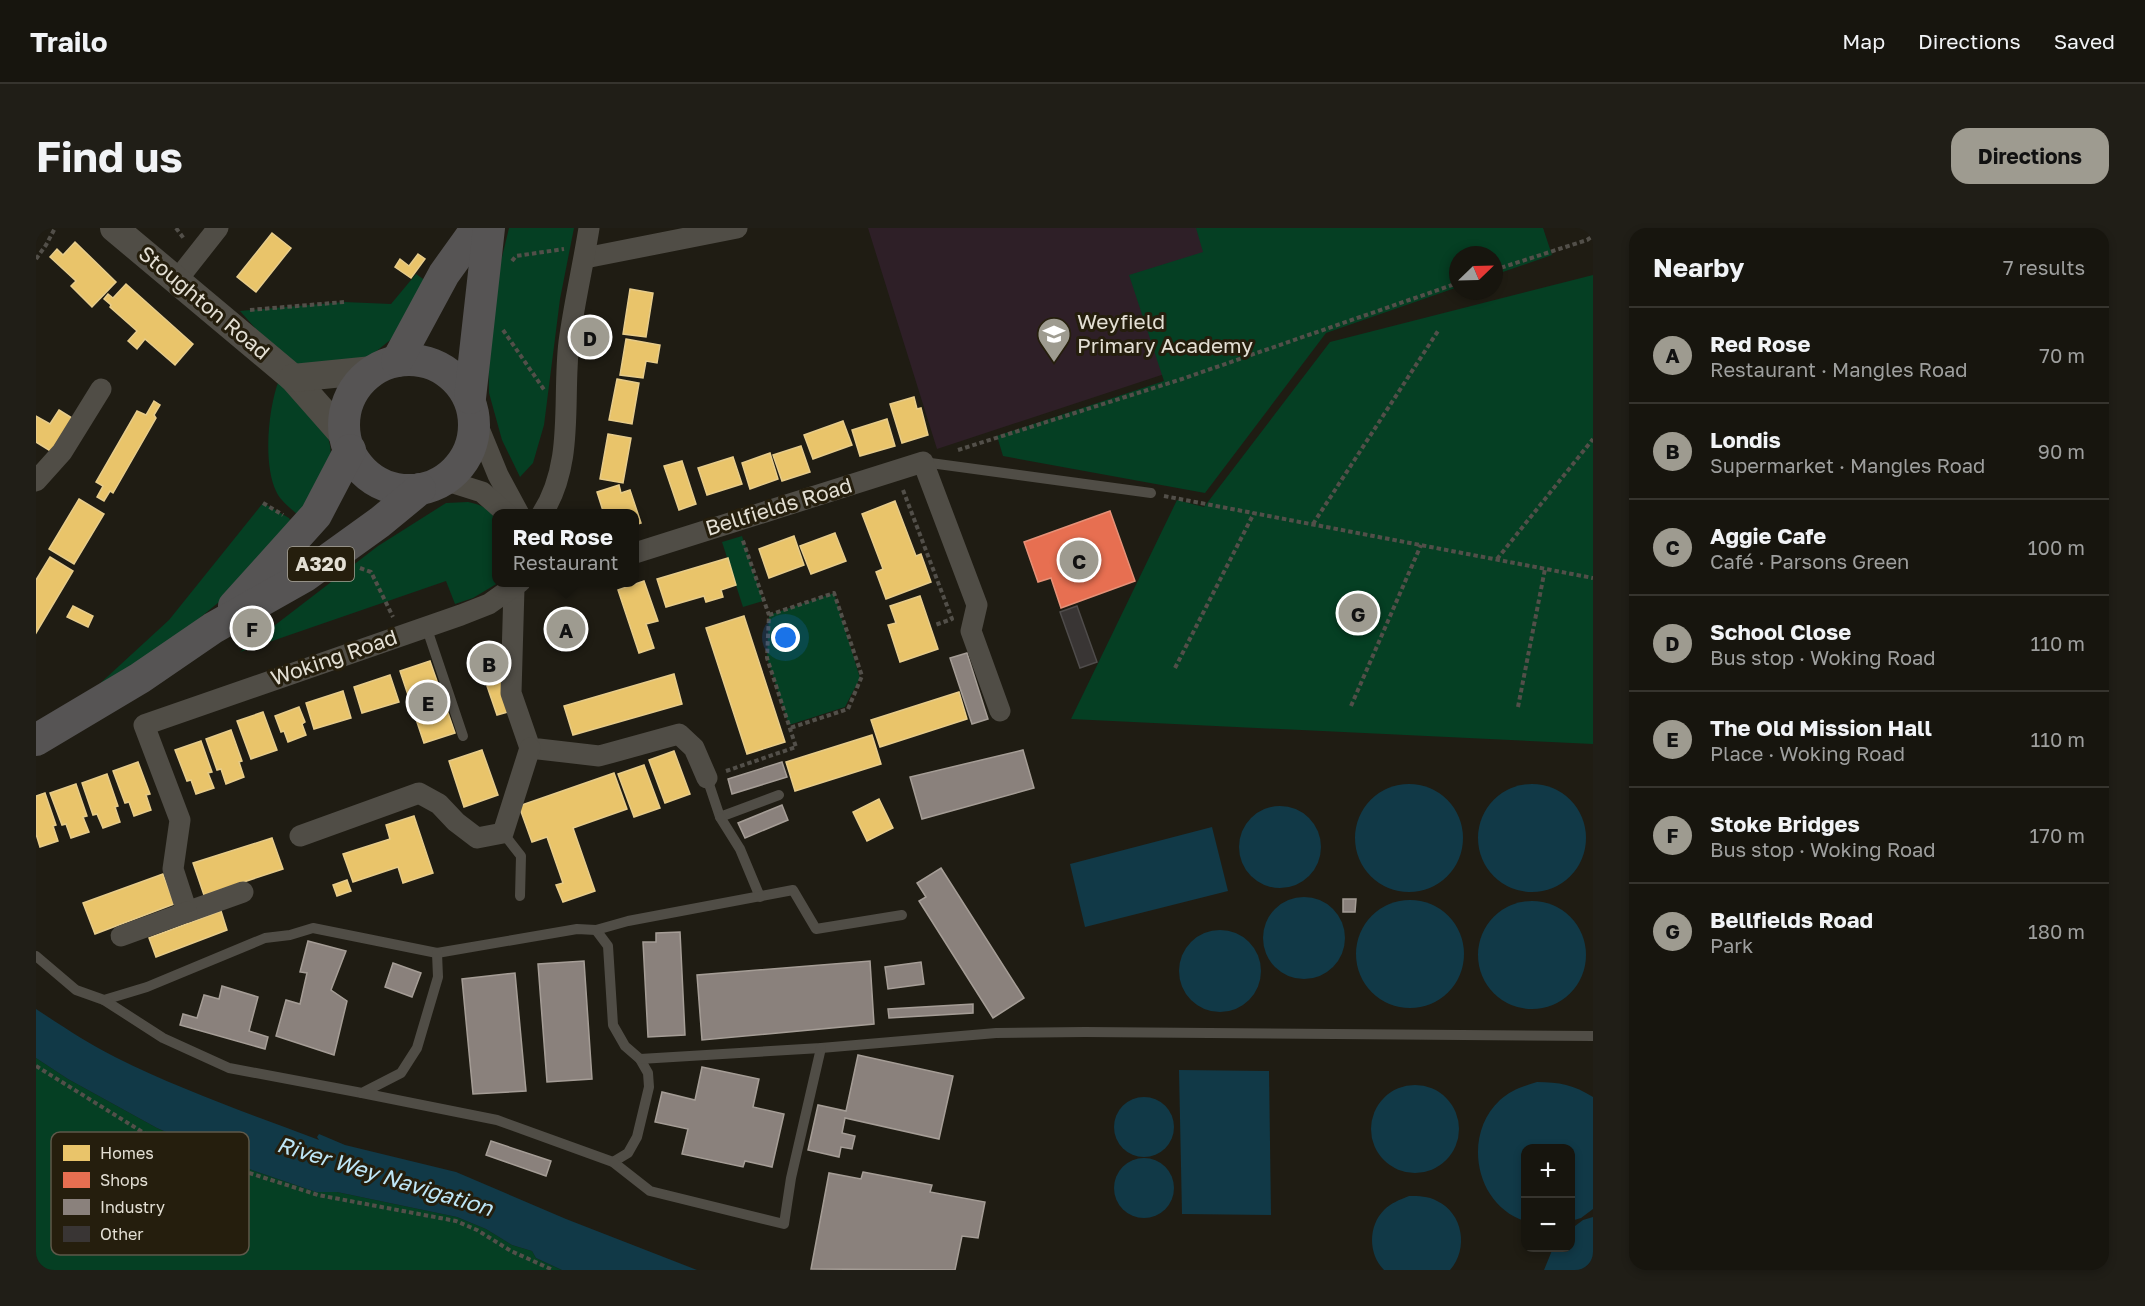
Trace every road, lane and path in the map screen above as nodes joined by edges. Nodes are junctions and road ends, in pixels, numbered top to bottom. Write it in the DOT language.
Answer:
graph roads {
  1 [pos="55,228"];
  2 [pos="114,228"];
  3 [pos="218,228"];
  4 [pos="477,228"];
  5 [pos="489,228"];
  6 [pos="737,228"];
  7 [pos="1593,236"];
  8 [pos="587,244"];
  9 [pos="36,259"];
  10 [pos="509,264"];
  11 [pos="1503,267"];
  12 [pos="177,280"];
  13 [pos="1449,286"];
  14 [pos="344,302"];
  15 [pos="215,313"];
  16 [pos="497,321"];
  17 [pos="1438,331"];
  18 [pos="385,366"];
  19 [pos="293,378"];
  20 [pos="101,389"];
  21 [pos="548,395"];
  22 [pos="471,406"];
  23 [pos="1593,439"];
  24 [pos="347,443"];
  25 [pos="923,462"];
  26 [pos="896,471"];
  27 [pos="36,481"];
  28 [pos="432,485"];
  29 [pos="1151,493"];
  30 [pos="263,503"];
  31 [pos="502,509"];
  32 [pos="517,509"];
  33 [pos="544,509"];
  34 [pos="1254,513"];
  35 [pos="289,518"];
  36 [pos="736,521"];
  37 [pos="1313,524"];
  38 [pos="1420,545"];
  39 [pos="639,552"];
  40 [pos="1497,559"];
  41 [pos="351,565"];
  42 [pos="1545,568"];
  43 [pos="1593,578"];
  44 [pos="514,587"];
  45 [pos="517,587"];
  46 [pos="768,615"];
  47 [pos="935,625"];
  48 [pos="426,626"];
  49 [pos="213,628"];
  50 [pos="402,634"];
  51 [pos="1174,668"];
  52 [pos="1351,706"];
  53 [pos="1518,708"];
  54 [pos="1000,711"];
  55 [pos="790,728"];
  56 [pos="463,736"];
  57 [pos="36,740"];
  58 [pos="530,748"];
  59 [pos="707,777"];
  60 [pos="779,795"];
  61 [pos="720,817"];
  62 [pos="502,832"];
  63 [pos="300,836"];
  64 [pos="243,892"];
  65 [pos="520,896"];
  66 [pos="760,897"];
  67 [pos="187,912"];
  68 [pos="902,915"];
  69 [pos="596,930"];
  70 [pos="121,936"];
  71 [pos="437,953"];
  72 [pos="36,956"];
  73 [pos="104,1000"];
  74 [pos="1593,1036"];
  75 [pos="821,1048"];
  76 [pos="640,1059"];
  77 [pos="36,1066"];
  78 [pos="362,1093"];
  79 [pos="142,1132"];
  80 [pos="614,1162"];
  81 [pos="249,1173"];
  82 [pos="553,1270"];
  1 -- 9 [label="path"];
  2 -- 12 [label="street, Stoughton Road"];
  3 -- 12 [label="street"];
  4 -- 18 [label="main road"];
  5 -- 22 [label="main road"];
  6 -- 8 [label="street"];
  7 -- 11 [label="path"];
  8 -- 10 [label="path"];
  8 -- 33 [label="street"];
  12 -- 15 [label="street, Stoughton Road"];
  13 -- 25 [label="path"];
  14 -- 15 [label="path"];
  15 -- 19 [label="street, Stoughton Road"];
  16 -- 21 [label="path"];
  17 -- 37 [label="path"];
  18 -- 19 [label="street"];
  18 -- 22 [label="main road"];
  18 -- 24 [label="main road"];
  19 -- 24 [label="street, Stoughton Road"];
  20 -- 27 [label="street"];
  22 -- 28 [label="main road"];
  22 -- 32 [label="street"];
  23 -- 40 [label="path"];
  24 -- 28 [label="main road"];
  24 -- 49 [label="main road, A320"];
  25 -- 26 [label="street, Bellfields Road"];
  25 -- 29 [label="lane"];
  25 -- 54 [label="street"];
  26 -- 36 [label="street, Bellfields Road"];
  26 -- 47 [label="path"];
  28 -- 31 [label="street"];
  28 -- 49 [label="main road, A320"];
  29 -- 34 [label="path"];
  30 -- 35 [label="path"];
  34 -- 37 [label="path"];
  34 -- 51 [label="path"];
  36 -- 39 [label="street, Bellfields Road"];
  36 -- 46 [label="path"];
  37 -- 38 [label="path"];
  38 -- 40 [label="path"];
  38 -- 52 [label="path"];
  40 -- 42 [label="path"];
  41 -- 50 [label="path"];
  42 -- 43 [label="path"];
  42 -- 53 [label="path"];
  44 -- 48 [label="street, Woking Road"];
  45 -- 58 [label="street"];
  46 -- 55 [label="path"];
  46 -- 55 [label="path"];
  48 -- 50 [label="street, Woking Road"];
  48 -- 56 [label="lane"];
  49 -- 57 [label="main road, A320"];
  50 -- 67 [label="street, Woking Road"];
  55 -- 59 [label="path"];
  58 -- 59 [label="street"];
  58 -- 62 [label="street"];
  59 -- 61 [label="lane"];
  60 -- 61 [label="lane"];
  61 -- 66 [label="lane"];
  62 -- 63 [label="street"];
  62 -- 65 [label="lane"];
  64 -- 67 [label="street"];
  66 -- 68 [label="lane"];
  66 -- 69 [label="lane"];
  67 -- 70 [label="street"];
  69 -- 71 [label="lane"];
  69 -- 76 [label="lane"];
  71 -- 73 [label="lane"];
  71 -- 78 [label="lane"];
  72 -- 73 [label="lane"];
  73 -- 78 [label="lane"];
  74 -- 75 [label="lane"];
  75 -- 76 [label="lane"];
  75 -- 80 [label="lane"];
  76 -- 80 [label="lane"];
  77 -- 79 [label="path"];
  78 -- 80 [label="lane"];
  81 -- 82 [label="path"];
}
